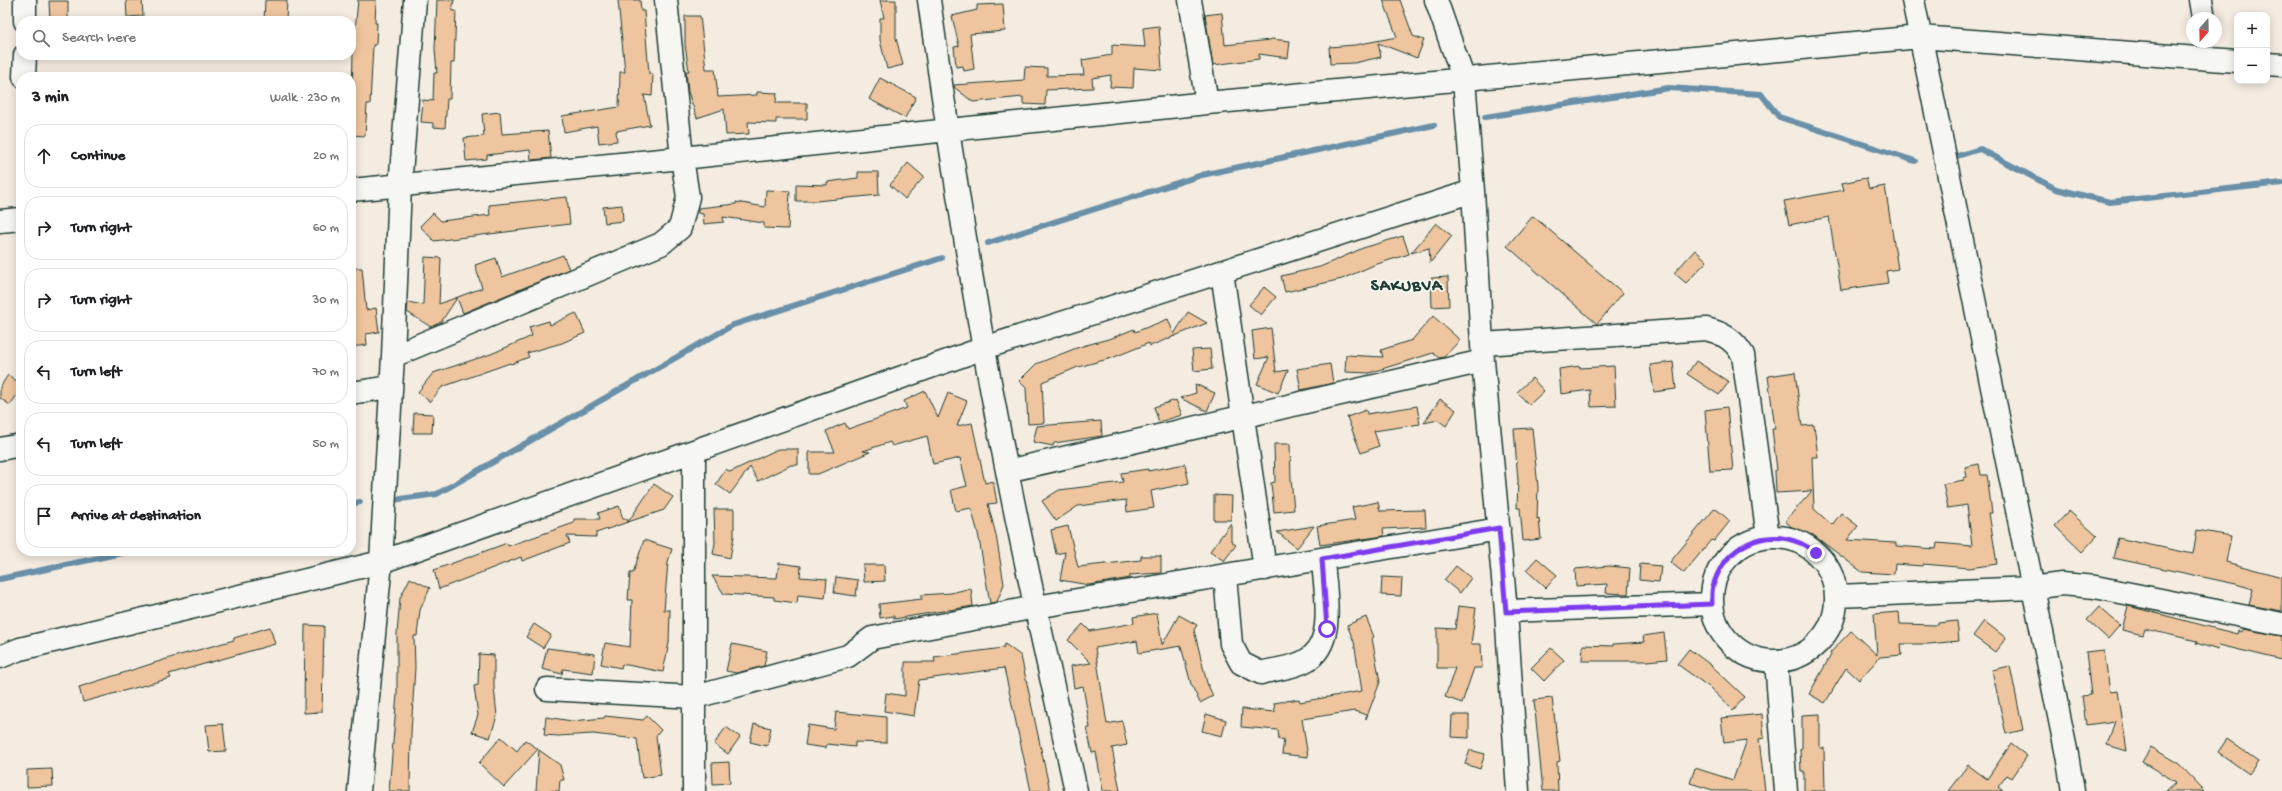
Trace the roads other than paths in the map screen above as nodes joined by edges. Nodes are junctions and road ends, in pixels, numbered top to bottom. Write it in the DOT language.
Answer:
graph roads {
  1 [pos="25,0"];
  2 [pos="415,0"];
  3 [pos="666,0"];
  4 [pos="929,0"];
  5 [pos="1190,0"];
  6 [pos="1436,0"];
  7 [pos="1913,0"];
  8 [pos="2201,0"];
  9 [pos="2203,12"];
  10 [pos="25,16"];
  11 [pos="1920,37"];
  12 [pos="2210,50"];
  13 [pos="25,60"];
  14 [pos="2234,60"];
  15 [pos="2270,64"];
  16 [pos="2282,65"];
  17 [pos="24,72"];
  18 [pos="1464,80"];
  19 [pos="1207,103"];
  20 [pos="947,130"];
  21 [pos="682,158"];
  22 [pos="400,186"];
  23 [pos="356,190"];
  24 [pos="1473,191"];
  25 [pos="16,219"];
  26 [pos="0,221"];
  27 [pos="1222,272"];
  28 [pos="984,348"];
  29 [pos="1483,353"];
  30 [pos="393,356"];
  31 [pos="390,387"];
  32 [pos="356,392"];
  33 [pos="1243,417"];
  34 [pos="16,446"];
  35 [pos="0,449"];
  36 [pos="694,451"];
  37 [pos="1007,471"];
  38 [pos="1499,528"];
  39 [pos="1768,537"];
  40 [pos="1322,559"];
  41 [pos="381,562"];
  42 [pos="1265,569"];
  43 [pos="1226,576"];
  44 [pos="2032,588"];
  45 [pos="1837,596"];
  46 [pos="1712,604"];
  47 [pos="1036,607"];
  48 [pos="1506,612"];
  49 [pos="2282,624"];
  50 [pos="0,656"];
  51 [pos="1776,661"];
  52 [pos="547,689"];
  53 [pos="694,697"];
  54 [pos="359,791"];
  55 [pos="694,791"];
  56 [pos="1076,791"];
  57 [pos="1518,791"];
  58 [pos="1786,791"];
  59 [pos="2073,791"];
  1 -- 10 [label="street"];
  2 -- 22 [label="street"];
  3 -- 21 [label="street"];
  4 -- 20 [label="street"];
  5 -- 19 [label="street"];
  6 -- 18 [label="street"];
  7 -- 11 [label="street"];
  8 -- 9 [label="street"];
  11 -- 12 [label="street"];
  11 -- 18 [label="street"];
  11 -- 44 [label="street"];
  12 -- 14 [label="street"];
  13 -- 17 [label="street"];
  15 -- 16 [label="street"];
  18 -- 19 [label="street"];
  18 -- 24 [label="street"];
  19 -- 20 [label="street"];
  20 -- 21 [label="street"];
  20 -- 28 [label="street"];
  21 -- 22 [label="street"];
  21 -- 30 [label="street"];
  22 -- 23 [label="street"];
  22 -- 30 [label="street"];
  24 -- 27 [label="street"];
  24 -- 29 [label="street"];
  25 -- 26 [label="street"];
  27 -- 28 [label="street"];
  27 -- 33 [label="street"];
  28 -- 36 [label="street"];
  28 -- 37 [label="street"];
  29 -- 33 [label="street"];
  29 -- 38 [label="street"];
  29 -- 39 [label="street"];
  30 -- 31 [label="street"];
  31 -- 32 [label="street"];
  31 -- 41 [label="street"];
  33 -- 37 [label="street"];
  33 -- 42 [label="street"];
  34 -- 35 [label="street"];
  36 -- 41 [label="street"];
  36 -- 53 [label="street"];
  37 -- 47 [label="street"];
  38 -- 40 [label="street"];
  38 -- 48 [label="street"];
  39 -- 45 [label="street"];
  39 -- 46 [label="street"];
  40 -- 42 [label="street"];
  40 -- 43 [label="street"];
  41 -- 50 [label="street"];
  41 -- 54 [label="street"];
  42 -- 43 [label="street"];
  43 -- 47 [label="street"];
  44 -- 45 [label="street"];
  44 -- 49 [label="street"];
  44 -- 59 [label="street"];
  45 -- 51 [label="street"];
  46 -- 48 [label="street"];
  46 -- 51 [label="street"];
  47 -- 53 [label="street"];
  47 -- 56 [label="street"];
  48 -- 57 [label="street"];
  51 -- 58 [label="street"];
  52 -- 53 [label="street"];
  53 -- 55 [label="street"];
}
